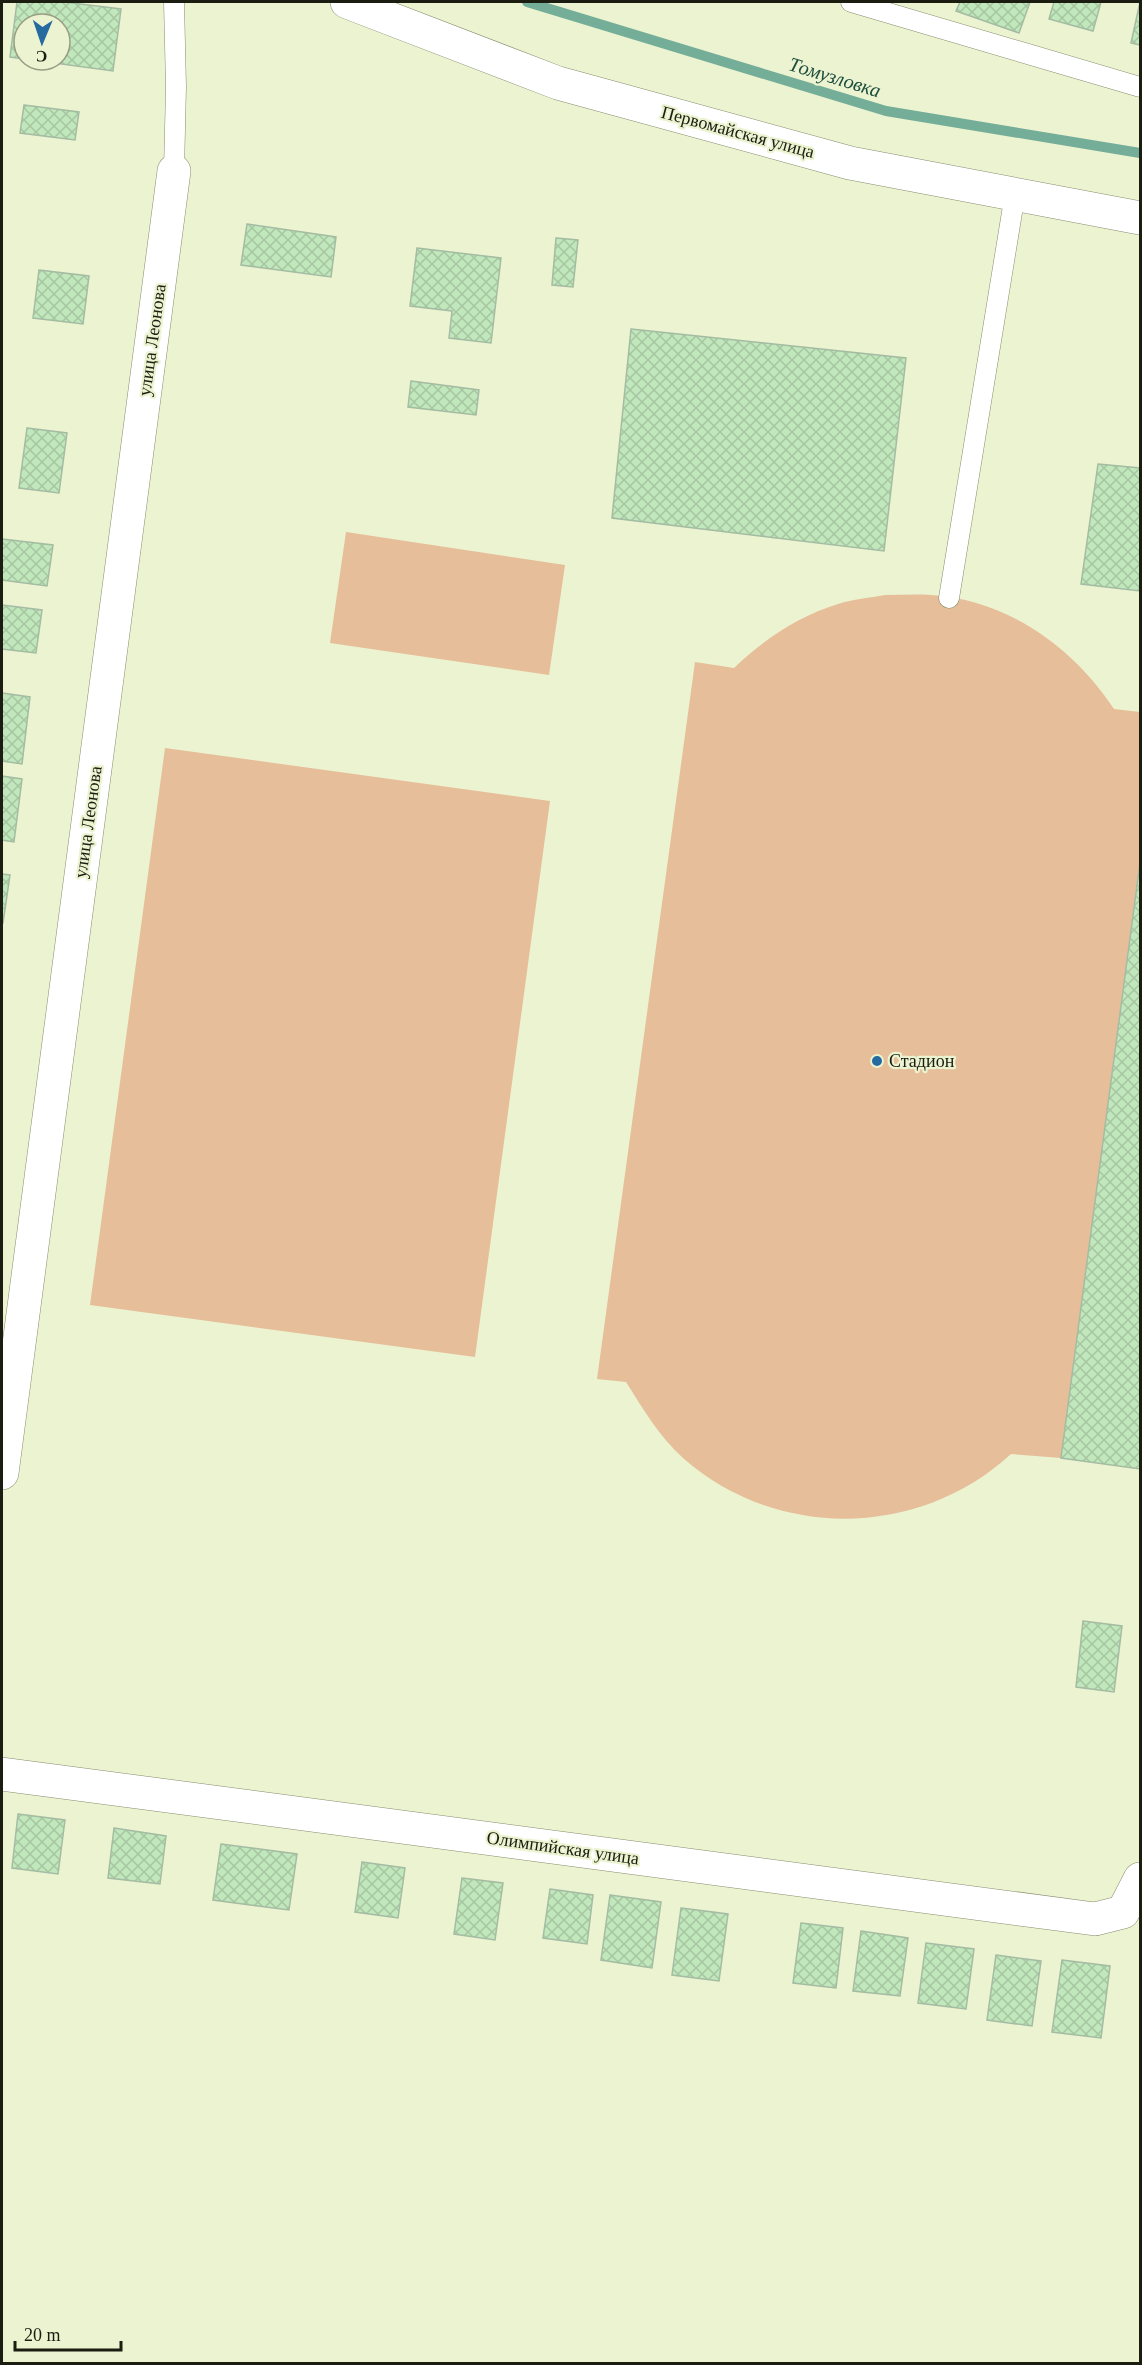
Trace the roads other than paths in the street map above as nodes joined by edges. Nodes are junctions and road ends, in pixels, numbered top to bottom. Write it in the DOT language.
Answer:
graph roads {
  1 [pos="174,2"];
  2 [pos="347,2"];
  3 [pos="851,2"];
  4 [pos="1140,87"];
  5 [pos="174,171"];
  6 [pos="1015,194"];
  7 [pos="1140,218"];
  8 [pos="949,598"];
  9 [pos="2,1473"];
  10 [pos="2,1774"];
  11 [pos="1140,1879"];
  1 -- 5 [label="lane"];
  2 -- 6 [label="street, Первомайская улица"];
  3 -- 4 [label="lane"];
  5 -- 9 [label="street, улица Леонова"];
  6 -- 7 [label="street, Первомайская улица"];
  6 -- 8 [label="lane"];
  10 -- 11 [label="street, Олимпийская улица"];
}
